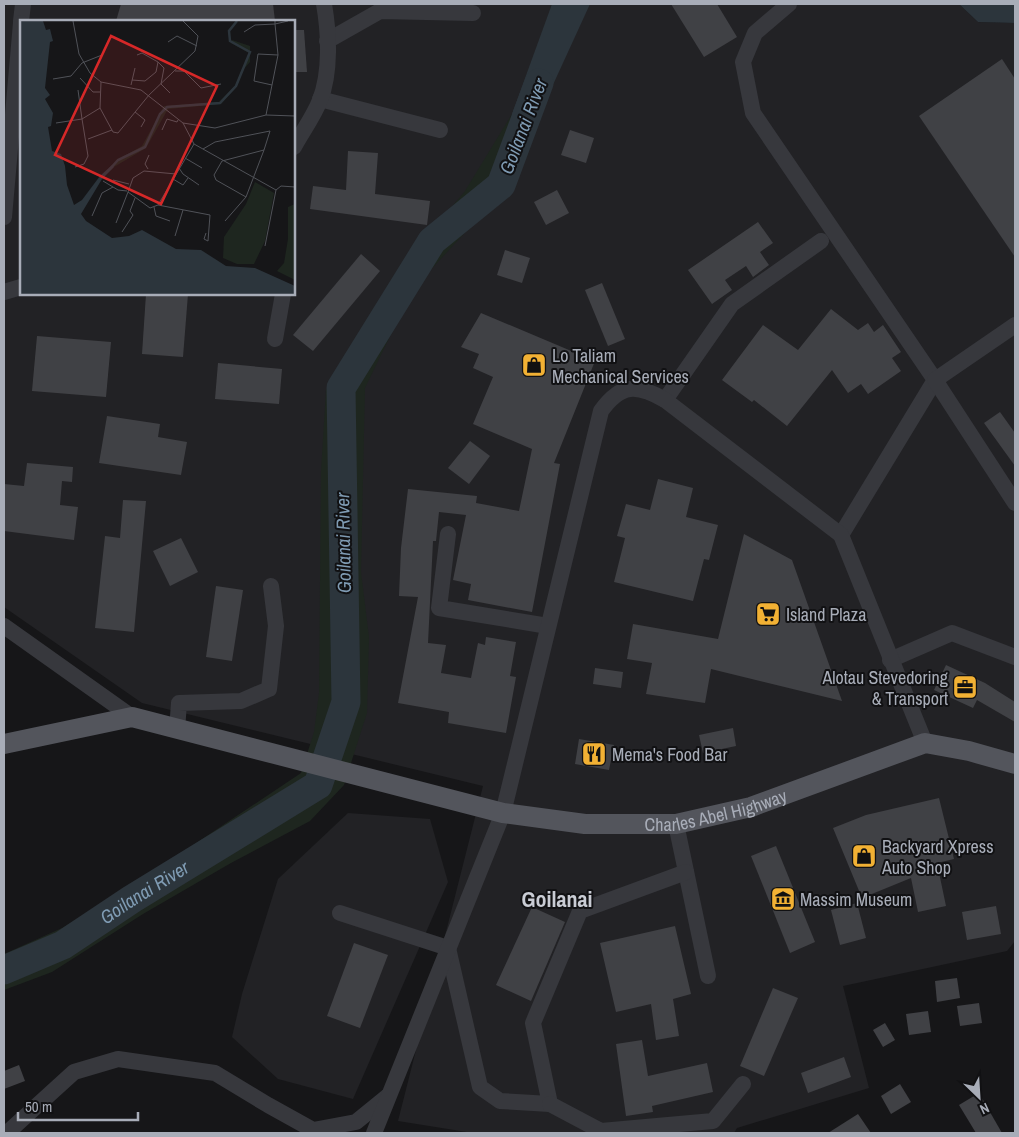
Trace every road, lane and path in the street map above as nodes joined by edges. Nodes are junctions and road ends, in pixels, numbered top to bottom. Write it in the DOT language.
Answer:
graph roads {
  1 [pos="23,4"];
  2 [pos="324,4"];
  3 [pos="789,4"];
  4 [pos="473,12"];
  5 [pos="21,20"];
  6 [pos="20,33"];
  7 [pos="327,41"];
  8 [pos="320,99"];
  9 [pos="440,130"];
  10 [pos="295,145"];
  11 [pos="4,217"];
  12 [pos="821,241"];
  13 [pos="20,286"];
  14 [pos="4,292"];
  15 [pos="283,295"];
  16 [pos="1015,325"];
  17 [pos="275,339"];
  18 [pos="935,380"];
  19 [pos="665,400"];
  20 [pos="1015,503"];
  21 [pos="448,534"];
  22 [pos="842,534"];
  23 [pos="271,586"];
  24 [pos="4,626"];
  25 [pos="548,626"];
  26 [pos="1015,657"];
  27 [pos="890,660"];
  28 [pos="132,718"];
  29 [pos="177,730"];
  30 [pos="924,743"];
  31 [pos="4,744"];
  32 [pos="1015,764"];
  33 [pos="503,813"];
  34 [pos="676,824"];
  35 [pos="686,872"];
  36 [pos="340,913"];
  37 [pos="448,948"];
  38 [pos="708,976"];
  39 [pos="743,1084"];
  40 [pos="390,1094"];
  41 [pos="550,1104"];
  42 [pos="6,1133"];
  43 [pos="374,1133"];
  1 -- 5 [label="street"];
  2 -- 7 [label="street"];
  3 -- 18 [label="street"];
  4 -- 7 [label="street"];
  6 -- 11 [label="street"];
  7 -- 8 [label="street"];
  8 -- 9 [label="street"];
  8 -- 10 [label="street"];
  12 -- 19 [label="street"];
  13 -- 14 [label="street"];
  15 -- 17 [label="street"];
  16 -- 18 [label="street"];
  18 -- 20 [label="street"];
  18 -- 22 [label="street"];
  19 -- 22 [label="street"];
  19 -- 25 [label="street"];
  21 -- 25 [label="street"];
  22 -- 27 [label="street"];
  23 -- 29 [label="street"];
  24 -- 28 [label="street"];
  25 -- 33 [label="street"];
  26 -- 27 [label="street"];
  27 -- 30 [label="street"];
  28 -- 29 [label="main road"];
  28 -- 31 [label="main road"];
  29 -- 33 [label="main road, Charles Abel Highway"];
  30 -- 32 [label="main road"];
  30 -- 34 [label="main road, Charles Abel Highway"];
  33 -- 34 [label="main road, Charles Abel Highway"];
  33 -- 37 [label="street"];
  34 -- 35 [label="street"];
  35 -- 38 [label="street"];
  35 -- 41 [label="street"];
  36 -- 37 [label="street"];
  37 -- 40 [label="street"];
  37 -- 41 [label="street"];
  39 -- 41 [label="street"];
  40 -- 42 [label="street"];
  40 -- 43 [label="street"];
}
